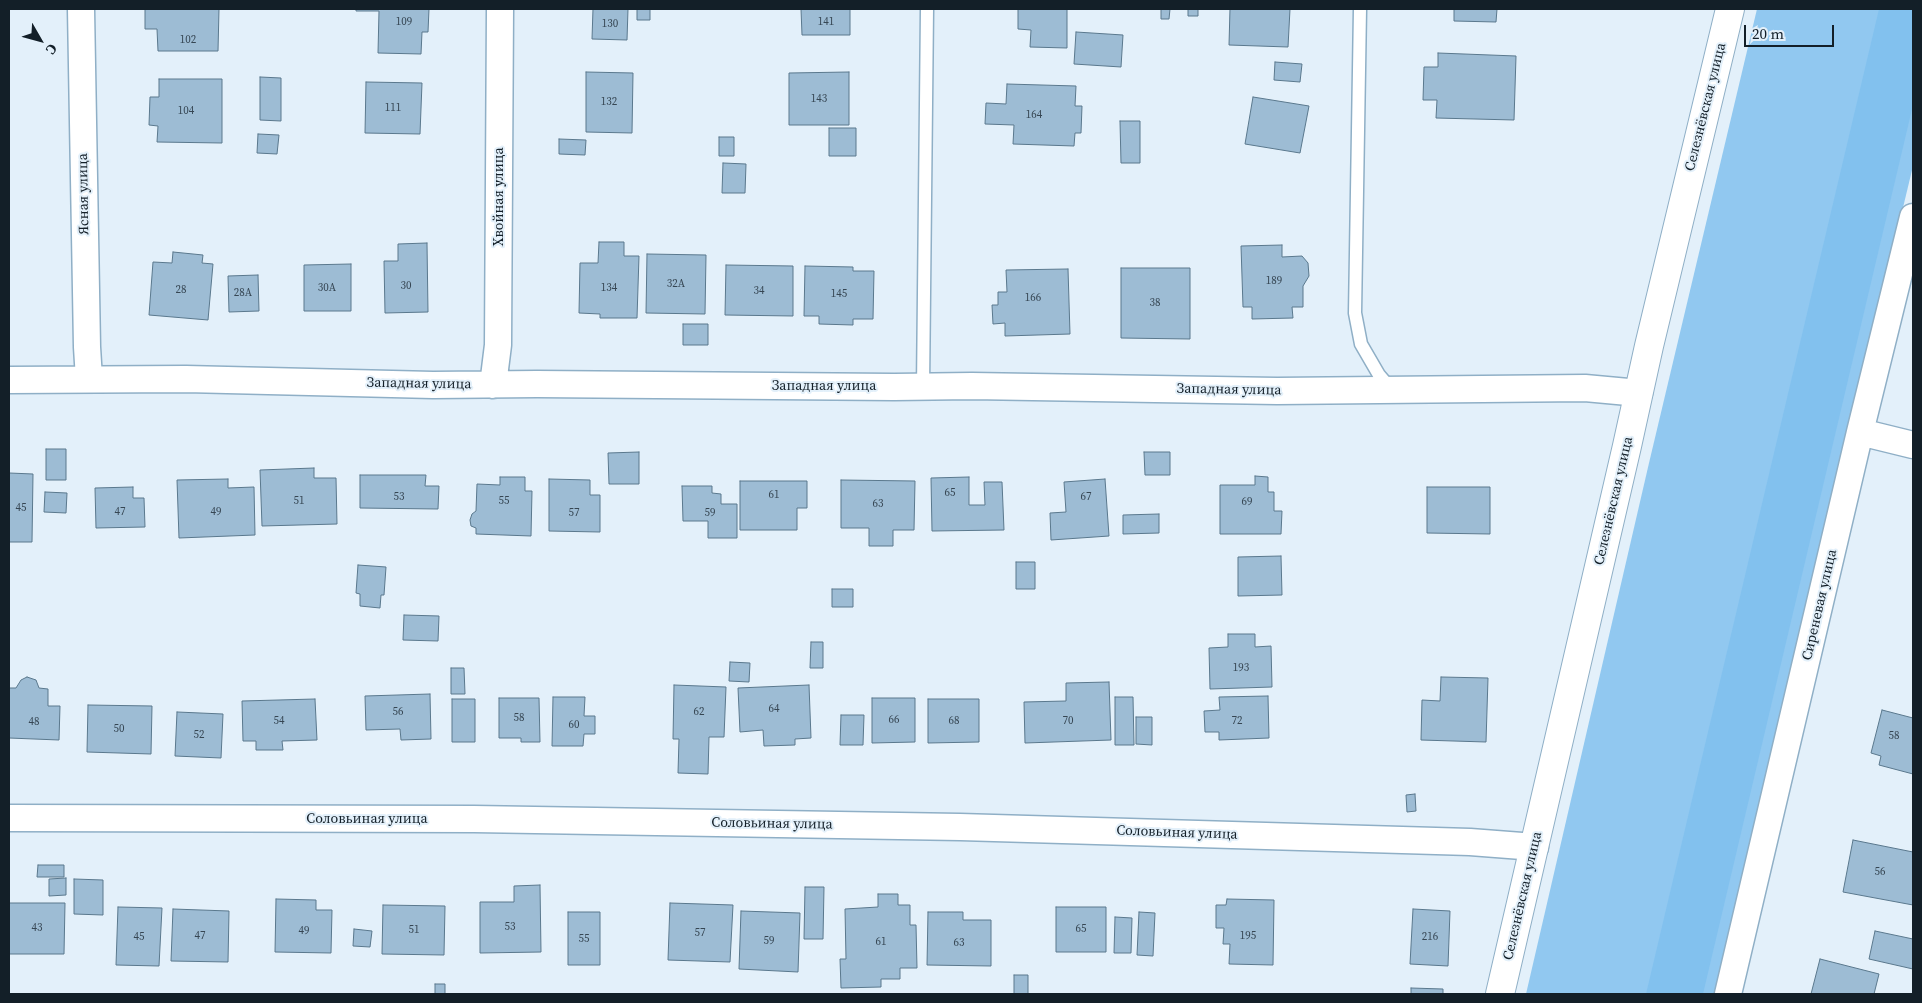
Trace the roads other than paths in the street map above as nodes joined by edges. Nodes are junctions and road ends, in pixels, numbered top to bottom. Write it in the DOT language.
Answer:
graph roads {
  1 [pos="81,9"];
  2 [pos="500,9"];
  3 [pos="926,9"];
  4 [pos="1360,9"];
  5 [pos="1730,9"];
  6 [pos="1913,217"];
  7 [pos="89,379"];
  8 [pos="9,380"];
  9 [pos="493,385"];
  10 [pos="923,387"];
  11 [pos="1393,391"];
  12 [pos="1639,393"];
  13 [pos="1860,432"];
  14 [pos="1913,445"];
  15 [pos="9,818"];
  16 [pos="1535,846"];
  17 [pos="1500,994"];
  18 [pos="1728,994"];
  1 -- 7 [label="street, Ясная улица"];
  2 -- 9 [label="street, Хвойная улица"];
  3 -- 10 [label="lane"];
  4 -- 11 [label="lane"];
  5 -- 12 [label="street, Селезнёвская улица"];
  6 -- 13 [label="street, Сиреневая улица"];
  7 -- 8 [label="street, Западная улица"];
  7 -- 9 [label="street, Западная улица"];
  9 -- 10 [label="street, Западная улица"];
  10 -- 11 [label="street, Западная улица"];
  11 -- 12 [label="street, Западная улица"];
  12 -- 16 [label="street, Селезнёвская улица"];
  13 -- 14 [label="street"];
  13 -- 18 [label="street, Сиреневая улица"];
  15 -- 16 [label="street, Соловьиная улица"];
  16 -- 17 [label="street, Селезнёвская улица"];
}
